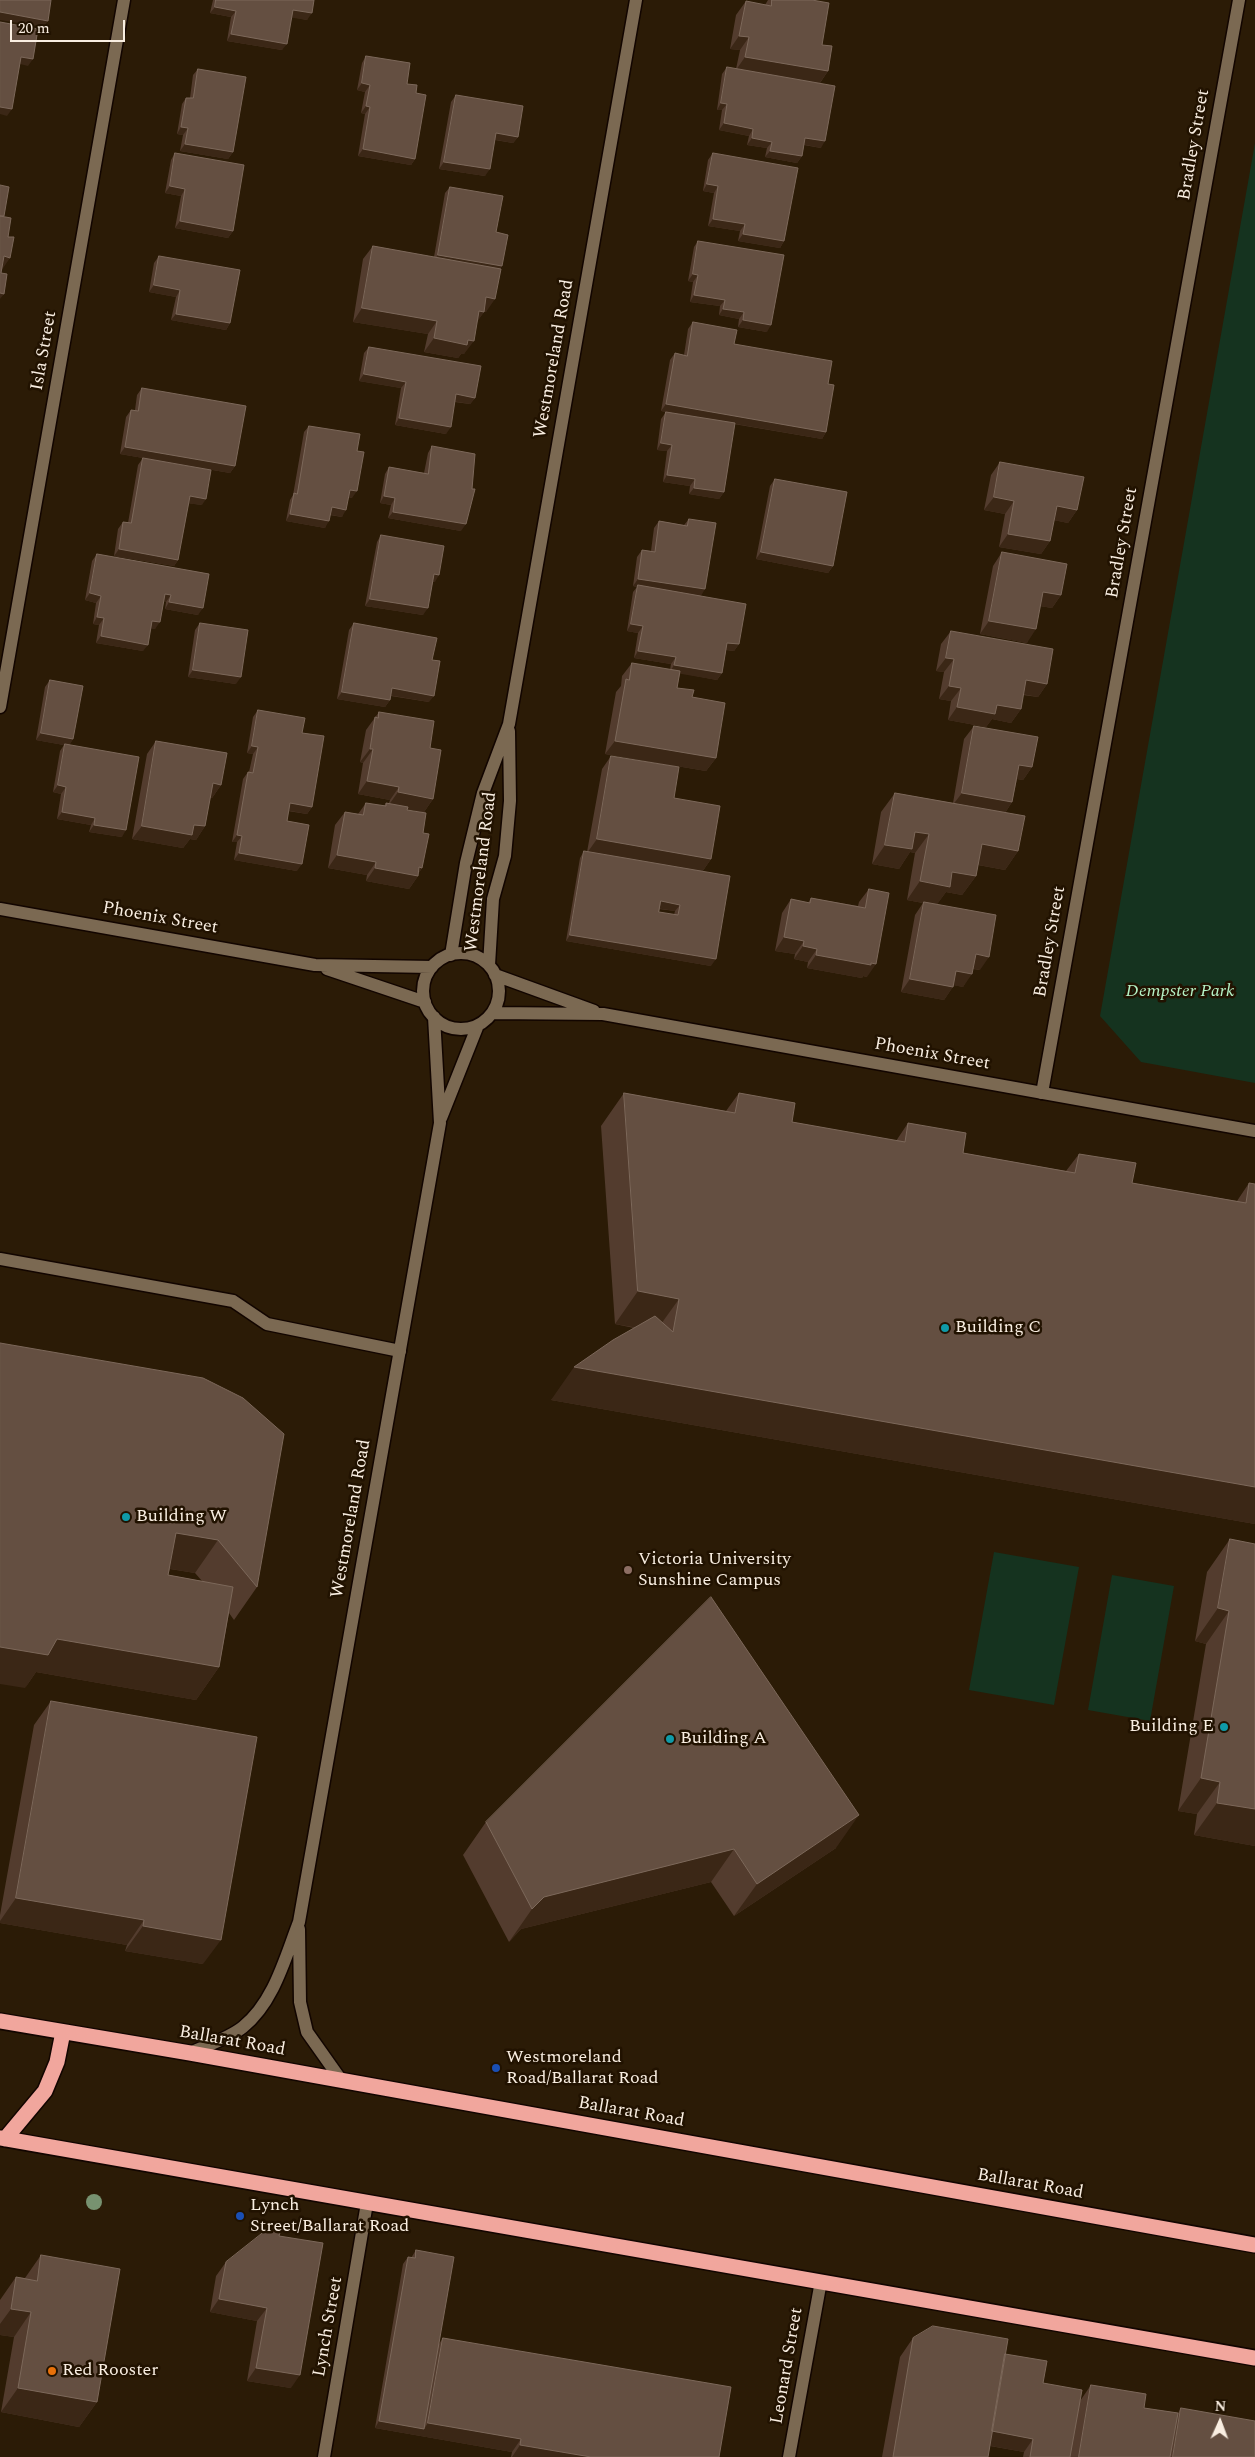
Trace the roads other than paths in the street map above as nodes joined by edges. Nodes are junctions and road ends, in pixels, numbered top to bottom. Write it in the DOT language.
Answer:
graph roads {
  1 [pos="124,0"];
  2 [pos="636,0"];
  3 [pos="1239,0"];
  4 [pos="0,708"];
  5 [pos="509,724"];
  6 [pos="0,909"];
  7 [pos="451,955"];
  8 [pos="315,964"];
  9 [pos="432,967"];
  10 [pos="492,970"];
  11 [pos="425,1002"];
  12 [pos="492,1014"];
  13 [pos="603,1014"];
  14 [pos="434,1017"];
  15 [pos="478,1025"];
  16 [pos="1042,1093"];
  17 [pos="440,1123"];
  18 [pos="1255,1130"];
  19 [pos="0,1259"];
  20 [pos="400,1351"];
  21 [pos="299,1922"];
  22 [pos="0,2021"];
  23 [pos="63,2032"];
  24 [pos="190,2053"];
  25 [pos="341,2080"];
  26 [pos="2,2138"];
  27 [pos="367,2203"];
  28 [pos="1255,2245"];
  29 [pos="821,2281"];
  30 [pos="1255,2358"];
  31 [pos="324,2457"];
  32 [pos="789,2457"];
  1 -- 4 [label="street, Isla Street"];
  2 -- 5 [label="street, Westmoreland Road"];
  3 -- 16 [label="street, Bradley Street"];
  5 -- 7 [label="street, Westmoreland Road"];
  5 -- 10 [label="street, Westmoreland Road"];
  6 -- 8 [label="street, Phoenix Street"];
  7 -- 9 [label="street"];
  7 -- 10 [label="street"];
  8 -- 9 [label="street, Phoenix Street"];
  8 -- 11 [label="street, Phoenix Street"];
  9 -- 11 [label="street"];
  10 -- 12 [label="street"];
  10 -- 13 [label="street, Phoenix Street"];
  11 -- 14 [label="street"];
  12 -- 13 [label="street, Phoenix Street"];
  12 -- 15 [label="street"];
  13 -- 16 [label="street, Phoenix Street"];
  14 -- 15 [label="street"];
  14 -- 17 [label="street, Westmoreland Road"];
  15 -- 17 [label="street, Westmoreland Road"];
  16 -- 18 [label="street, Phoenix Street"];
  17 -- 20 [label="street, Westmoreland Road"];
  19 -- 20 [label="street"];
  20 -- 21 [label="street, Westmoreland Road"];
  21 -- 24 [label="street, Westmoreland Road"];
  21 -- 25 [label="street, Westmoreland Road"];
  22 -- 23 [label="highway, Ballarat Road"];
  23 -- 24 [label="highway, Ballarat Road"];
  23 -- 26 [label="highway"];
  24 -- 25 [label="highway, Ballarat Road"];
  25 -- 28 [label="highway, Ballarat Road"];
  26 -- 27 [label="highway"];
  27 -- 29 [label="highway"];
  27 -- 31 [label="street, Lynch Street"];
  29 -- 30 [label="highway"];
  29 -- 32 [label="street, Leonard Street"];
}
